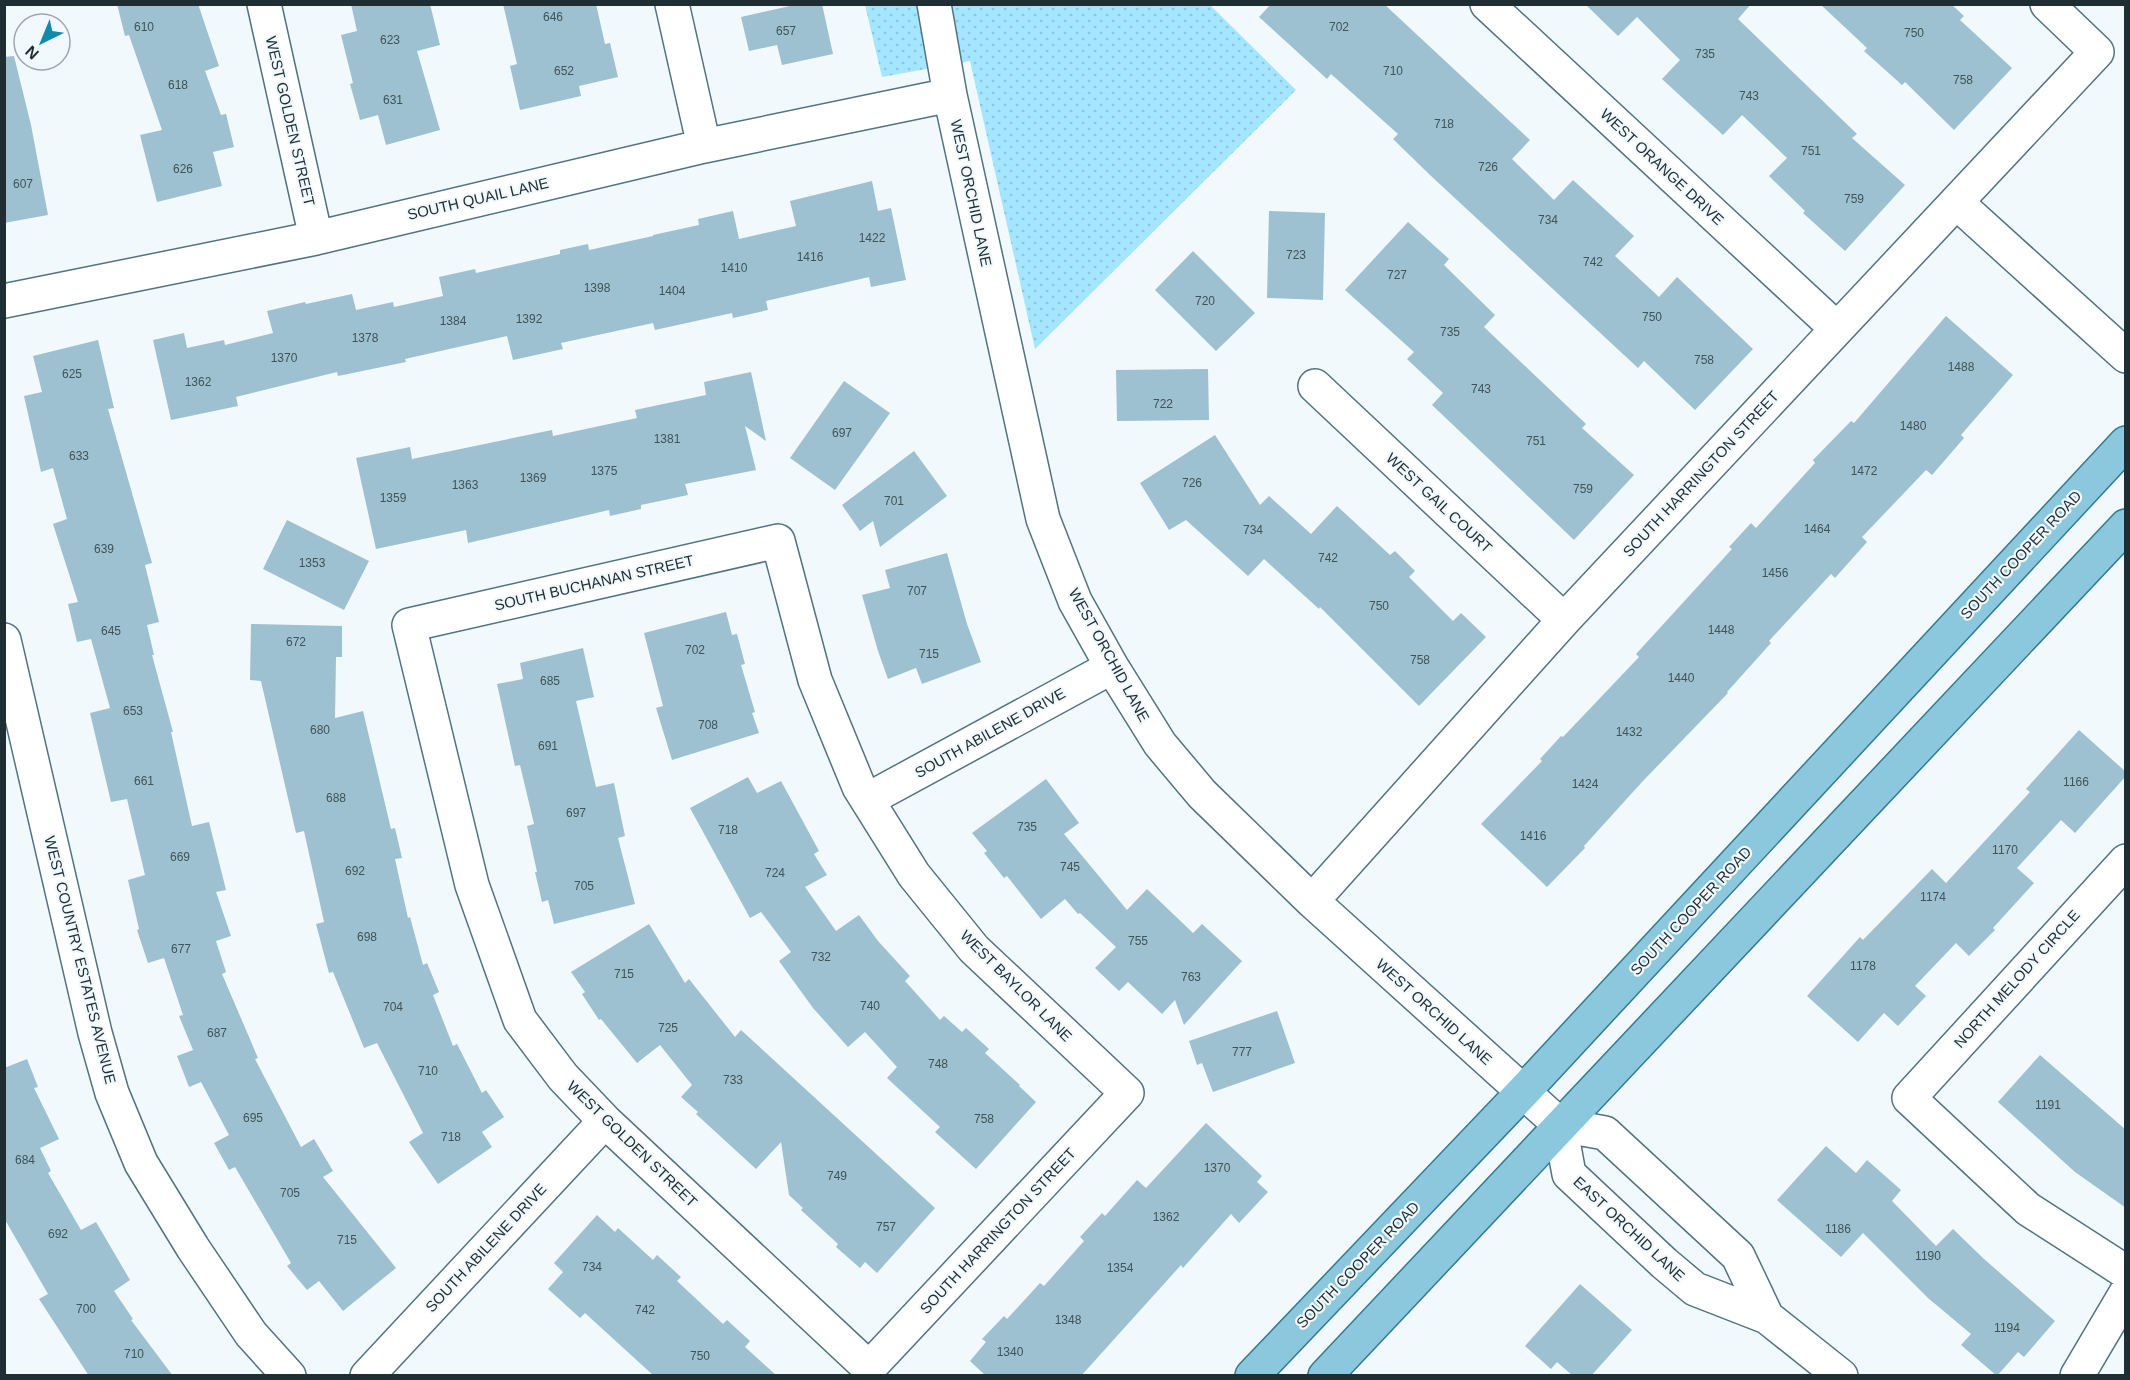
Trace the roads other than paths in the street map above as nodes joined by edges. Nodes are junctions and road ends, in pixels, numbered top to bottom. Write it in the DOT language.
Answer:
graph roads {
  1 [pos="264,4"];
  2 [pos="672,4"];
  3 [pos="934,4"];
  4 [pos="1487,4"];
  5 [pos="2047,4"];
  6 [pos="950,95"];
  7 [pos="704,146"];
  8 [pos="1956,202"];
  9 [pos="316,238"];
  10 [pos="4,301"];
  11 [pos="1837,329"];
  12 [pos="2126,356"];
  13 [pos="1315,386"];
  14 [pos="2126,443"];
  15 [pos="2126,526"];
  16 [pos="778,542"];
  17 [pos="1564,620"];
  18 [pos="409,625"];
  19 [pos="4,640"];
  20 [pos="1112,667"];
  21 [pos="867,800"];
  22 [pos="2126,861"];
  23 [pos="1312,901"];
  24 [pos="1523,1092"];
  25 [pos="1127,1093"];
  26 [pos="605,1121"];
  27 [pos="1560,1125"];
  28 [pos="2126,1272"];
  29 [pos="2126,1293"];
  30 [pos="1767,1317"];
  31 [pos="869,1368"];
  32 [pos="289,1376"];
  33 [pos="367,1376"];
  34 [pos="1252,1376"];
  35 [pos="1325,1376"];
  36 [pos="1841,1376"];
  37 [pos="2077,1376"];
  1 -- 9 [label="street, WEST GOLDEN STREET"];
  2 -- 7 [label="street"];
  3 -- 6 [label="street, WEST ORCHID LANE"];
  4 -- 11 [label="street, WEST ORANGE DRIVE"];
  5 -- 8 [label="street, SOUTH HARRINGTON STREET"];
  6 -- 7 [label="street, SOUTH QUAIL LANE"];
  6 -- 20 [label="street, WEST ORCHID LANE"];
  7 -- 9 [label="street, SOUTH QUAIL LANE"];
  8 -- 11 [label="street, SOUTH HARRINGTON STREET"];
  8 -- 12 [label="street"];
  9 -- 10 [label="street, SOUTH QUAIL LANE"];
  11 -- 17 [label="street, SOUTH HARRINGTON STREET"];
  13 -- 17 [label="street, WEST GAIL COURT"];
  14 -- 24 [label="main road, SOUTH COOPER ROAD"];
  15 -- 27 [label="main road"];
  16 -- 18 [label="street, SOUTH BUCHANAN STREET"];
  16 -- 21 [label="street, WEST BAYLOR LANE"];
  17 -- 23 [label="street, SOUTH HARRINGTON STREET"];
  18 -- 26 [label="street, WEST GOLDEN STREET"];
  19 -- 32 [label="street, WEST COUNTRY ESTATES AVENUE"];
  20 -- 21 [label="street, SOUTH ABILENE DRIVE"];
  20 -- 23 [label="street, WEST ORCHID LANE"];
  21 -- 25 [label="street, WEST BAYLOR LANE"];
  22 -- 28 [label="street, NORTH MELODY CIRCLE"];
  23 -- 24 [label="street, WEST ORCHID LANE"];
  24 -- 27 [label="street"];
  24 -- 34 [label="main road, SOUTH COOPER ROAD"];
  25 -- 31 [label="street, SOUTH HARRINGTON STREET"];
  26 -- 31 [label="street, WEST GOLDEN STREET"];
  26 -- 33 [label="street, SOUTH ABILENE DRIVE"];
  27 -- 30 [label="street, EAST ORCHID LANE"];
  27 -- 30 [label="street, EAST ORCHID LANE"];
  27 -- 35 [label="main road"];
  29 -- 37 [label="street"];
  30 -- 36 [label="street, EAST ORCHID LANE"];
}
